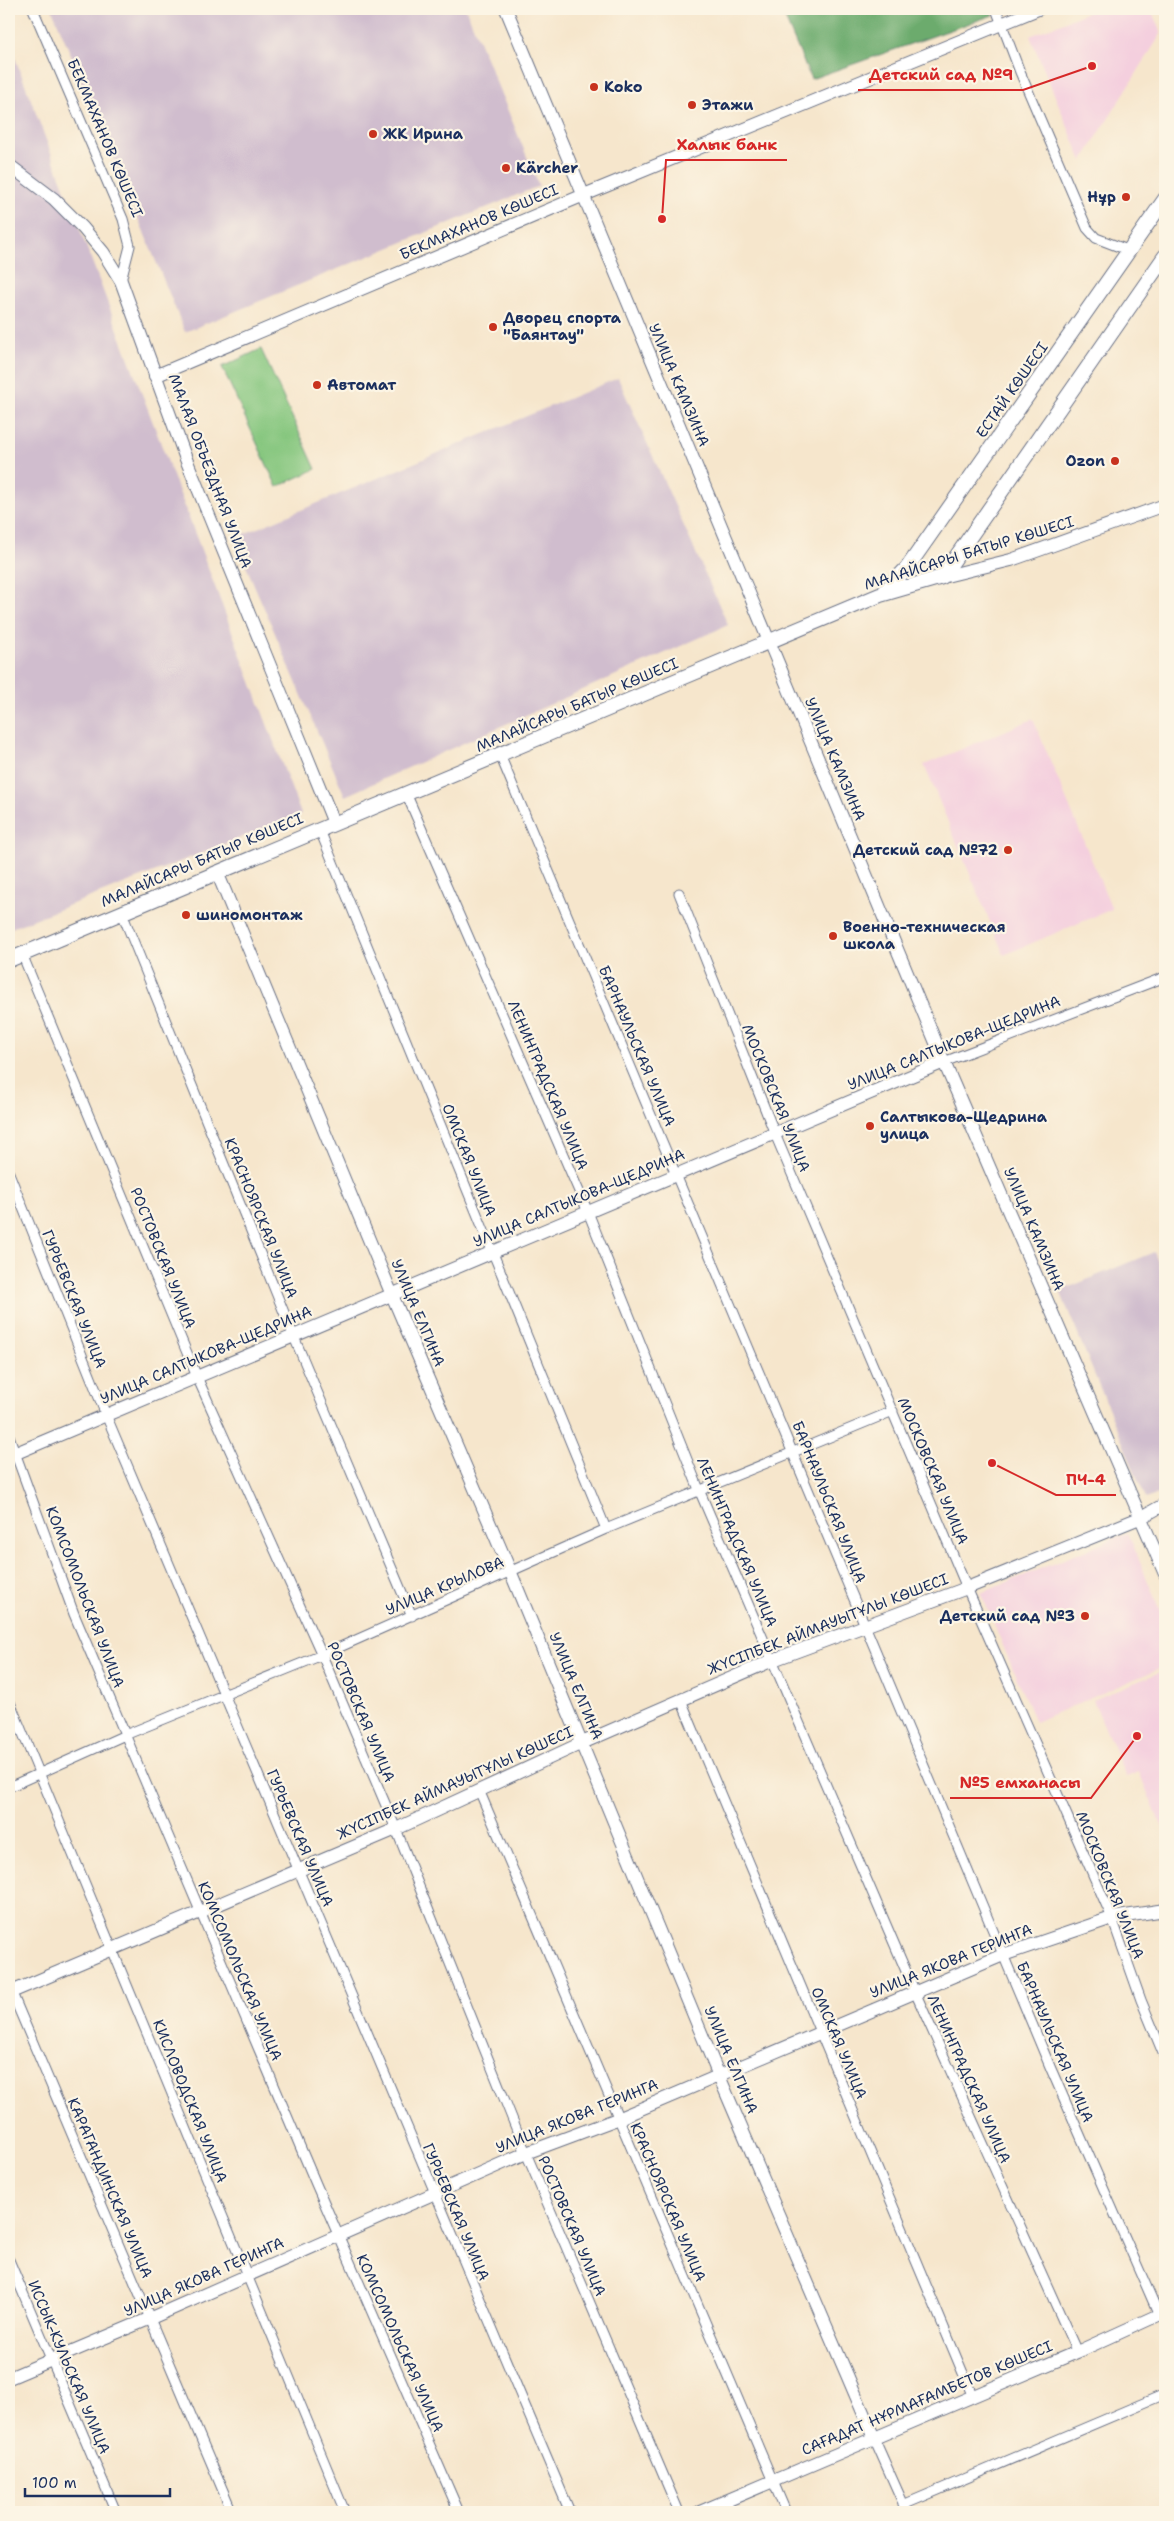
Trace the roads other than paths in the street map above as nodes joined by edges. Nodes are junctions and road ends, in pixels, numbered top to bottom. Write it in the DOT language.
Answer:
graph roads {
  1 [pos="33,9"];
  2 [pos="506,9"];
  3 [pos="996,9"];
  4 [pos="1038,9"];
  5 [pos="1002,24"];
  6 [pos="9,165"];
  7 [pos="584,196"];
  8 [pos="1165,199"];
  9 [pos="1130,251"];
  10 [pos="1165,256"];
  11 [pos="121,281"];
  12 [pos="156,376"];
  13 [pos="1165,505"];
  14 [pos="942,577"];
  15 [pos="880,595"];
  16 [pos="768,643"];
  17 [pos="500,755"];
  18 [pos="406,793"];
  19 [pos="334,823"];
  20 [pos="319,828"];
  21 [pos="217,872"];
  22 [pos="679,893"];
  23 [pos="122,913"];
  24 [pos="22,954"];
  25 [pos="9,960"];
  26 [pos="1165,977"];
  27 [pos="944,1062"];
  28 [pos="775,1134"];
  29 [pos="9,1174"];
  30 [pos="677,1175"];
  31 [pos="588,1212"];
  32 [pos="492,1252"];
  33 [pos="392,1294"];
  34 [pos="294,1337"];
  35 [pos="197,1377"];
  36 [pos="893,1411"];
  37 [pos="106,1414"];
  38 [pos="9,1436"];
  39 [pos="794,1452"];
  40 [pos="12,1454"];
  41 [pos="700,1492"];
  42 [pos="1165,1504"];
  43 [pos="1142,1517"];
  44 [pos="606,1529"];
  45 [pos="511,1573"];
  46 [pos="1165,1574"];
  47 [pos="966,1588"];
  48 [pos="412,1616"];
  49 [pos="865,1625"];
  50 [pos="322,1655"];
  51 [pos="773,1660"];
  52 [pos="225,1696"];
  53 [pos="9,1700"];
  54 [pos="681,1700"];
  55 [pos="125,1735"];
  56 [pos="582,1743"];
  57 [pos="38,1772"];
  58 [pos="9,1787"];
  59 [pos="479,1790"];
  60 [pos="396,1829"];
  61 [pos="299,1870"];
  62 [pos="1165,1910"];
  63 [pos="200,1912"];
  64 [pos="1112,1918"];
  65 [pos="112,1950"];
  66 [pos="1003,1954"];
  67 [pos="10,1990"];
  68 [pos="915,1992"];
  69 [pos="820,2032"];
  70 [pos="1165,2058"];
  71 [pos="720,2076"];
  72 [pos="617,2119"];
  73 [pos="526,2153"];
  74 [pos="433,2193"];
  75 [pos="338,2235"];
  76 [pos="9,2260"];
  77 [pos="247,2276"];
  78 [pos="1162,2314"];
  79 [pos="151,2318"];
  80 [pos="1078,2352"];
  81 [pos="50,2361"];
  82 [pos="9,2378"];
  83 [pos="1165,2394"];
  84 [pos="973,2397"];
  85 [pos="874,2438"];
  86 [pos="772,2481"];
  87 [pos="905,2509"];
  88 [pos="116,2512"];
  89 [pos="232,2512"];
  90 [pos="345,2512"];
  91 [pos="459,2512"];
  92 [pos="570,2512"];
  93 [pos="679,2512"];
  94 [pos="700,2512"];
  95 [pos="786,2512"];
  1 -- 11 [label="street, БЕКМАХАНОВ КӨШЕСІ"];
  2 -- 7 [label="street, УЛИЦА КАМЗИНА"];
  3 -- 5 [label="street"];
  4 -- 5 [label="street, БЕКМАХАНОВ КӨШЕСІ"];
  5 -- 7 [label="street, БЕКМАХАНОВ КӨШЕСІ"];
  5 -- 9 [label="street"];
  6 -- 11 [label="street, МАЛАЯ ОБЪЕЗДНАЯ УЛИЦА"];
  7 -- 12 [label="street, БЕКМАХАНОВ КӨШЕСІ"];
  7 -- 16 [label="street, УЛИЦА КАМЗИНА"];
  8 -- 9 [label="main road, ЕСТАЙ КӨШЕСІ"];
  9 -- 15 [label="main road, ЕСТАЙ КӨШЕСІ"];
  10 -- 14 [label="main road"];
  11 -- 12 [label="street, МАЛАЯ ОБЪЕЗДНАЯ УЛИЦА"];
  12 -- 19 [label="street, МАЛАЯ ОБЪЕЗДНАЯ УЛИЦА"];
  13 -- 14 [label="street, МАЛАЙСАРЫ БАТЫР КӨШЕСІ"];
  14 -- 15 [label="main road, МАЛАЙСАРЫ БАТЫР КӨШЕСІ"];
  15 -- 16 [label="main road, МАЛАЙСАРЫ БАТЫР КӨШЕСІ"];
  16 -- 17 [label="main road, МАЛАЙСАРЫ БАТЫР КӨШЕСІ"];
  16 -- 27 [label="street, УЛИЦА КАМЗИНА"];
  17 -- 18 [label="main road, МАЛАЙСАРЫ БАТЫР КӨШЕСІ"];
  17 -- 30 [label="street, БАРНАУЛЬСКАЯ УЛИЦА"];
  18 -- 19 [label="main road, МАЛАЙСАРЫ БАТЫР КӨШЕСІ"];
  18 -- 31 [label="street, ЛЕНИНГРАДСКАЯ УЛИЦА"];
  19 -- 20 [label="main road, МАЛАЙСАРЫ БАТЫР КӨШЕСІ"];
  20 -- 21 [label="main road, МАЛАЙСАРЫ БАТЫР КӨШЕСІ"];
  20 -- 32 [label="street, ОМСКАЯ УЛИЦА"];
  21 -- 23 [label="main road, МАЛАЙСАРЫ БАТЫР КӨШЕСІ"];
  21 -- 33 [label="street, УЛИЦА ЕЛГИНА"];
  22 -- 28 [label="street, МОСКОВСКАЯ УЛИЦА"];
  23 -- 24 [label="main road, МАЛАЙСАРЫ БАТЫР КӨШЕСІ"];
  23 -- 34 [label="street, КРАСНОЯРСКАЯ УЛИЦА"];
  24 -- 25 [label="main road, МАЛАЙСАРЫ БАТЫР КӨШЕСІ"];
  24 -- 35 [label="street, РОСТОВСКАЯ УЛИЦА"];
  26 -- 27 [label="street, УЛИЦА САЛТЫКОВА-ЩЕДРИНА"];
  27 -- 28 [label="street, УЛИЦА САЛТЫКОВА-ЩЕДРИНА"];
  27 -- 43 [label="street, УЛИЦА КАМЗИНА"];
  28 -- 30 [label="street, УЛИЦА САЛТЫКОВА-ЩЕДРИНА"];
  28 -- 36 [label="street, МОСКОВСКАЯ УЛИЦА"];
  29 -- 37 [label="street, ГУРЬЕВСКАЯ УЛИЦА"];
  30 -- 31 [label="street, УЛИЦА САЛТЫКОВА-ЩЕДРИНА"];
  30 -- 39 [label="street, БАРНАУЛЬСКАЯ УЛИЦА"];
  31 -- 32 [label="street, УЛИЦА САЛТЫКОВА-ЩЕДРИНА"];
  31 -- 41 [label="street, ЛЕНИНГРАДСКАЯ УЛИЦА"];
  32 -- 33 [label="street, УЛИЦА САЛТЫКОВА-ЩЕДРИНА"];
  32 -- 44 [label="street, ОМСКАЯ УЛИЦА"];
  33 -- 34 [label="street, УЛИЦА САЛТЫКОВА-ЩЕДРИНА"];
  33 -- 45 [label="street, УЛИЦА ЕЛГИНА"];
  34 -- 35 [label="street, УЛИЦА САЛТЫКОВА-ЩЕДРИНА"];
  34 -- 48 [label="street, КРАСНОЯРСКАЯ УЛИЦА"];
  35 -- 37 [label="street, УЛИЦА САЛТЫКОВА-ЩЕДРИНА"];
  35 -- 50 [label="street, РОСТОВСКАЯ УЛИЦА"];
  36 -- 39 [label="street, УЛИЦА КРЫЛОВА"];
  36 -- 47 [label="street, МОСКОВСКАЯ УЛИЦА"];
  37 -- 40 [label="street, УЛИЦА САЛТЫКОВА-ЩЕДРИНА"];
  37 -- 52 [label="street, ГУРЬЕВСКАЯ УЛИЦА"];
  38 -- 40 [label="street, КОМСОМОЛЬСКАЯ УЛИЦА"];
  39 -- 41 [label="street, УЛИЦА КРЫЛОВА"];
  39 -- 49 [label="street, БАРНАУЛЬСКАЯ УЛИЦА"];
  40 -- 55 [label="street, КОМСОМОЛЬСКАЯ УЛИЦА"];
  41 -- 44 [label="street, УЛИЦА КРЫЛОВА"];
  41 -- 51 [label="street, ЛЕНИНГРАДСКАЯ УЛИЦА"];
  42 -- 43 [label="street, ЖҮСІПБЕК АЙМАУЫТҰЛЫ КӨШЕСІ"];
  43 -- 46 [label="street, УЛИЦА КАМЗИНА"];
  43 -- 47 [label="street, ЖҮСІПБЕК АЙМАУЫТҰЛЫ КӨШЕСІ"];
  44 -- 45 [label="street, УЛИЦА КРЫЛОВА"];
  45 -- 48 [label="street, УЛИЦА КРЫЛОВА"];
  45 -- 56 [label="street, УЛИЦА ЕЛГИНА"];
  47 -- 49 [label="street, ЖҮСІПБЕК АЙМАУЫТҰЛЫ КӨШЕСІ"];
  47 -- 64 [label="street, МОСКОВСКАЯ УЛИЦА"];
  48 -- 50 [label="street, УЛИЦА КРЫЛОВА"];
  49 -- 51 [label="street, ЖҮСІПБЕК АЙМАУЫТҰЛЫ КӨШЕСІ"];
  49 -- 66 [label="street, БАРНАУЛЬСКАЯ УЛИЦА"];
  50 -- 52 [label="street, УЛИЦА КРЫЛОВА"];
  50 -- 60 [label="street, РОСТОВСКАЯ УЛИЦА"];
  51 -- 54 [label="street, ЖҮСІПБЕК АЙМАУЫТҰЛЫ КӨШЕСІ"];
  51 -- 68 [label="street, ЛЕНИНГРАДСКАЯ УЛИЦА"];
  52 -- 55 [label="street, УЛИЦА КРЫЛОВА"];
  52 -- 61 [label="street, ГУРЬЕВСКАЯ УЛИЦА"];
  53 -- 57 [label="street, КИСЛОВОДСКАЯ УЛИЦА"];
  54 -- 56 [label="street, ЖҮСІПБЕК АЙМАУЫТҰЛЫ КӨШЕСІ"];
  54 -- 69 [label="street, ОМСКАЯ УЛИЦА"];
  55 -- 57 [label="street, УЛИЦА КРЫЛОВА"];
  55 -- 63 [label="street, КОМСОМОЛЬСКАЯ УЛИЦА"];
  56 -- 59 [label="street, ЖҮСІПБЕК АЙМАУЫТҰЛЫ КӨШЕСІ"];
  56 -- 71 [label="street, УЛИЦА ЕЛГИНА"];
  57 -- 58 [label="street, УЛИЦА КРЫЛОВА"];
  57 -- 65 [label="street, КИСЛОВОДСКАЯ УЛИЦА"];
  59 -- 60 [label="street, ЖҮСІПБЕК АЙМАУЫТҰЛЫ КӨШЕСІ"];
  59 -- 72 [label="street, КРАСНОЯРСКАЯ УЛИЦА"];
  60 -- 61 [label="street, ЖҮСІПБЕК АЙМАУЫТҰЛЫ КӨШЕСІ"];
  60 -- 73 [label="street, РОСТОВСКАЯ УЛИЦА"];
  61 -- 63 [label="street, ЖҮСІПБЕК АЙМАУЫТҰЛЫ КӨШЕСІ"];
  61 -- 74 [label="street, ГУРЬЕВСКАЯ УЛИЦА"];
  62 -- 64 [label="street, УЛИЦА ЯКОВА ГЕРИНГА"];
  63 -- 65 [label="street, ЖҮСІПБЕК АЙМАУЫТҰЛЫ КӨШЕСІ"];
  63 -- 75 [label="street, КОМСОМОЛЬСКАЯ УЛИЦА"];
  64 -- 66 [label="street, УЛИЦА ЯКОВА ГЕРИНГА"];
  64 -- 70 [label="street, МОСКОВСКАЯ УЛИЦА"];
  65 -- 67 [label="street, ЖҮСІПБЕК АЙМАУЫТҰЛЫ КӨШЕСІ"];
  65 -- 77 [label="street, КИСЛОВОДСКАЯ УЛИЦА"];
  66 -- 68 [label="street, УЛИЦА ЯКОВА ГЕРИНГА"];
  66 -- 78 [label="street, БАРНАУЛЬСКАЯ УЛИЦА"];
  67 -- 79 [label="street, КАРАГАНДИНСКАЯ УЛИЦА"];
  68 -- 69 [label="street, УЛИЦА ЯКОВА ГЕРИНГА"];
  68 -- 80 [label="street, ЛЕНИНГРАДСКАЯ УЛИЦА"];
  69 -- 71 [label="street, УЛИЦА ЯКОВА ГЕРИНГА"];
  69 -- 84 [label="street, ОМСКАЯ УЛИЦА"];
  71 -- 72 [label="street, УЛИЦА ЯКОВА ГЕРИНГА"];
  71 -- 85 [label="street, УЛИЦА ЕЛГИНА"];
  72 -- 73 [label="street, УЛИЦА ЯКОВА ГЕРИНГА"];
  72 -- 86 [label="street, КРАСНОЯРСКАЯ УЛИЦА"];
  73 -- 74 [label="street, УЛИЦА ЯКОВА ГЕРИНГА"];
  73 -- 93 [label="street, РОСТОВСКАЯ УЛИЦА"];
  74 -- 75 [label="street, УЛИЦА ЯКОВА ГЕРИНГА"];
  74 -- 92 [label="street, ГУРЬЕВСКАЯ УЛИЦА"];
  75 -- 77 [label="street, УЛИЦА ЯКОВА ГЕРИНГА"];
  75 -- 91 [label="street, КОМСОМОЛЬСКАЯ УЛИЦА"];
  76 -- 81 [label="street, ИССЫК-КУЛЬСКАЯ УЛИЦА"];
  77 -- 79 [label="street, УЛИЦА ЯКОВА ГЕРИНГА"];
  77 -- 90 [label="street, КИСЛОВОДСКАЯ УЛИЦА"];
  78 -- 80 [label="street, САҒАДАТ НҰРМАҒАМБЕТОВ КӨШЕСІ"];
  79 -- 81 [label="street, УЛИЦА ЯКОВА ГЕРИНГА"];
  79 -- 89 [label="street, КАРАГАНДИНСКАЯ УЛИЦА"];
  80 -- 84 [label="street, САҒАДАТ НҰРМАҒАМБЕТОВ КӨШЕСІ"];
  81 -- 82 [label="street, УЛИЦА ЯКОВА ГЕРИНГА"];
  81 -- 88 [label="street, ИССЫК-КУЛЬСКАЯ УЛИЦА"];
  83 -- 87 [label="street"];
  84 -- 85 [label="street, САҒАДАТ НҰРМАҒАМБЕТОВ КӨШЕСІ"];
  85 -- 86 [label="street, САҒАДАТ НҰРМАҒАМБЕТОВ КӨШЕСІ"];
  85 -- 87 [label="street, УЛИЦА ЕЛГИНА"];
  86 -- 94 [label="street, САҒАДАТ НҰРМАҒАМБЕТОВ КӨШЕСІ"];
  86 -- 95 [label="street, КРАСНОЯРСКАЯ УЛИЦА"];
}
